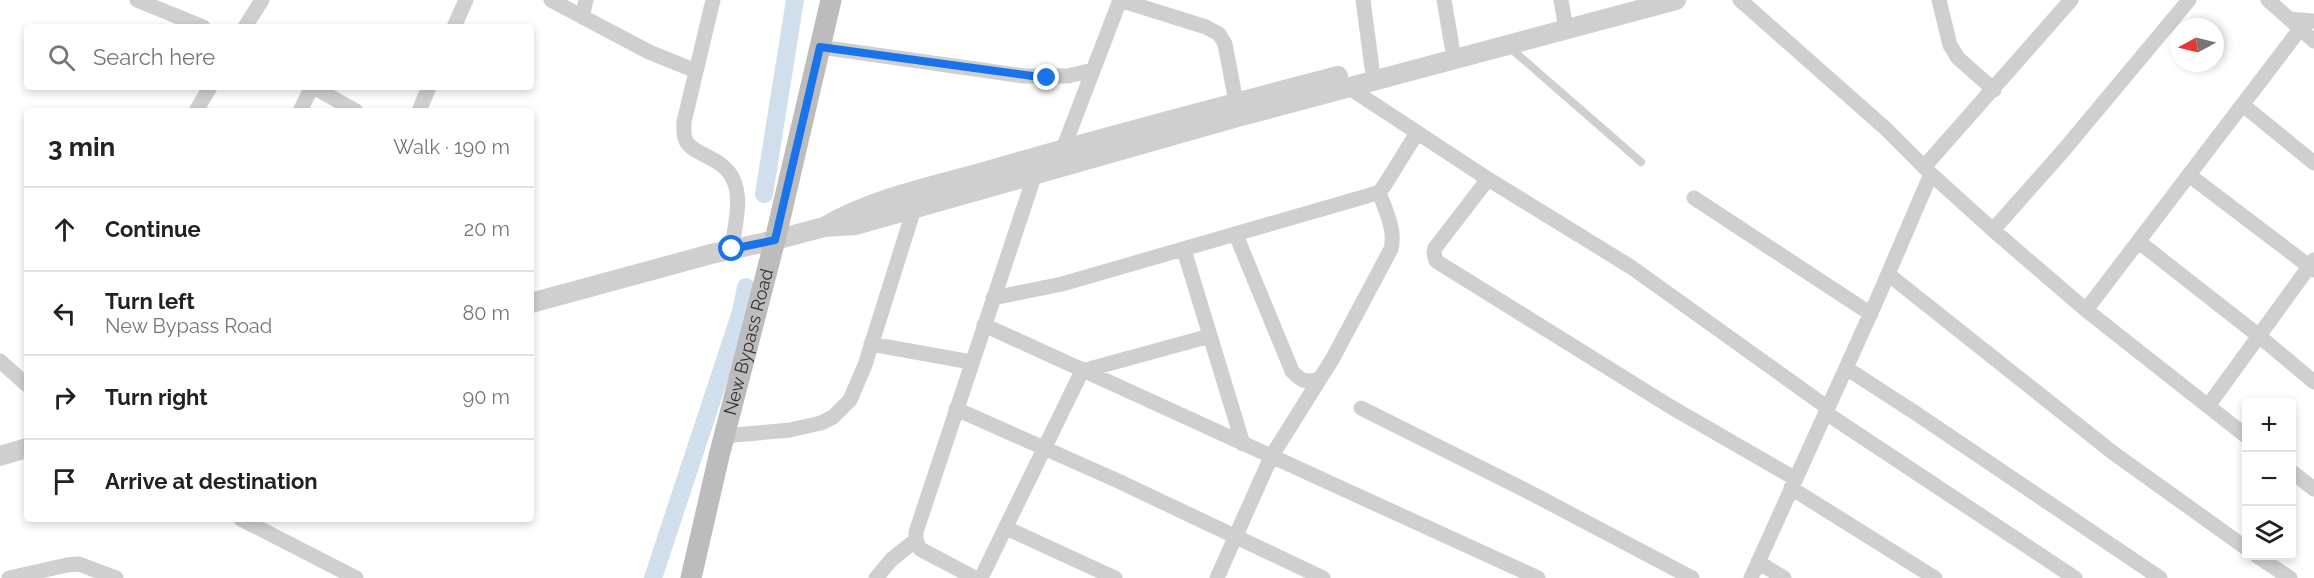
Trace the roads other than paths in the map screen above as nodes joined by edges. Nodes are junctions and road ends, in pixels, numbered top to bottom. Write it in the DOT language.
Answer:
graph roads {
  1 [pos="137,0"];
  2 [pos="262,0"];
  3 [pos="466,0"];
  4 [pos="551,0"];
  5 [pos="586,0"];
  6 [pos="713,0"];
  7 [pos="831,0"];
  8 [pos="1363,0"];
  9 [pos="1444,0"];
  10 [pos="1632,0"];
  11 [pos="1676,0"];
  12 [pos="1740,0"];
  13 [pos="1939,0"];
  14 [pos="2071,0"];
  15 [pos="2189,0"];
  16 [pos="2268,0"];
  17 [pos="1563,9"];
  18 [pos="582,17"];
  19 [pos="2301,23"];
  20 [pos="196,24"];
  21 [pos="247,24"];
  22 [pos="455,24"];
  23 [pos="2314,41"];
  24 [pos="1507,45"];
  25 [pos="820,47"];
  26 [pos="1452,47"];
  27 [pos="1372,68"];
  28 [pos="1094,70"];
  29 [pos="696,71"];
  30 [pos="1348,87"];
  31 [pos="208,90"];
  32 [pos="311,90"];
  33 [pos="318,90"];
  34 [pos="428,90"];
  35 [pos="1994,90"];
  36 [pos="1236,102"];
  37 [pos="2242,105"];
  38 [pos="198,108"];
  39 [pos="302,108"];
  40 [pos="351,108"];
  41 [pos="420,108"];
  42 [pos="1417,133"];
  43 [pos="1064,149"];
  44 [pos="1641,162"];
  45 [pos="2314,163"];
  46 [pos="1927,171"];
  47 [pos="1035,174"];
  48 [pos="2189,175"];
  49 [pos="1488,179"];
  50 [pos="1378,192"];
  51 [pos="1694,198"];
  52 [pos="914,209"];
  53 [pos="824,227"];
  54 [pos="1993,230"];
  55 [pos="1236,235"];
  56 [pos="775,240"];
  57 [pos="2139,242"];
  58 [pos="732,249"];
  59 [pos="1184,250"];
  60 [pos="2313,266"];
  61 [pos="1888,274"];
  62 [pos="993,298"];
  63 [pos="534,302"];
  64 [pos="2086,310"];
  65 [pos="1870,314"];
  66 [pos="984,325"];
  67 [pos="1210,336"];
  68 [pos="2259,336"];
  69 [pos="871,344"];
  70 [pos="0,362"];
  71 [pos="971,362"];
  72 [pos="1846,368"];
  73 [pos="1082,371"];
  74 [pos="1319,379"];
  75 [pos="24,382"];
  76 [pos="2314,382"];
  77 [pos="2208,406"];
  78 [pos="956,408"];
  79 [pos="1361,408"];
  80 [pos="1827,411"];
  81 [pos="2242,432"];
  82 [pos="724,436"];
  83 [pos="1243,444"];
  84 [pos="1046,448"];
  85 [pos="24,449"];
  86 [pos="0,456"];
  87 [pos="1271,457"];
  88 [pos="2296,475"];
  89 [pos="1794,484"];
  90 [pos="2314,489"];
  91 [pos="246,522"];
  92 [pos="1005,528"];
  93 [pos="1236,536"];
  94 [pos="916,540"];
  95 [pos="2242,544"];
  96 [pos="2264,560"];
  97 [pos="1758,562"];
  98 [pos="340,574"];
  99 [pos="9,578"];
  100 [pos="116,578"];
  101 [pos="356,578"];
  102 [pos="691,578"];
  103 [pos="876,578"];
  104 [pos="975,578"];
  105 [pos="981,578"];
  106 [pos="1115,578"];
  107 [pos="1217,578"];
  108 [pos="1323,578"];
  109 [pos="1538,578"];
  110 [pos="1692,578"];
  111 [pos="1750,578"];
  112 [pos="1784,578"];
  113 [pos="1935,578"];
  114 [pos="2075,578"];
  115 [pos="2160,578"];
  116 [pos="2290,578"];
  1 -- 20 [label="street"];
  2 -- 21 [label="street"];
  3 -- 22 [label="street"];
  4 -- 18 [label="street"];
  5 -- 18 [label="street"];
  6 -- 29 [label="street"];
  7 -- 25 [label="main road, New Bypass Road"];
  8 -- 27 [label="street"];
  9 -- 26 [label="street"];
  10 -- 17 [label="street"];
  11 -- 24 [label="street"];
  12 -- 46 [label="street"];
  13 -- 35 [label="street"];
  14 -- 35 [label="street"];
  15 -- 54 [label="street"];
  16 -- 19 [label="street"];
  17 -- 26 [label="street"];
  18 -- 29 [label="street"];
  19 -- 23 [label="street"];
  19 -- 37 [label="street"];
  24 -- 30 [label="street"];
  24 -- 44 [label="lane"];
  25 -- 28 [label="street"];
  25 -- 56 [label="main road, New Bypass Road"];
  26 -- 27 [label="street"];
  27 -- 36 [label="street"];
  28 -- 36 [label="street"];
  28 -- 43 [label="street"];
  29 -- 58 [label="street"];
  30 -- 42 [label="street"];
  30 -- 47 [label="street"];
  31 -- 38 [label="street"];
  32 -- 39 [label="street"];
  33 -- 40 [label="street"];
  34 -- 41 [label="street"];
  35 -- 46 [label="street"];
  36 -- 43 [label="street"];
  37 -- 45 [label="street"];
  37 -- 48 [label="street"];
  42 -- 49 [label="street"];
  42 -- 50 [label="street"];
  43 -- 53 [label="street"];
  46 -- 54 [label="street"];
  46 -- 61 [label="street"];
  47 -- 52 [label="street"];
  47 -- 62 [label="street"];
  48 -- 57 [label="street"];
  48 -- 60 [label="street"];
  49 -- 80 [label="street"];
  49 -- 89 [label="street"];
  50 -- 55 [label="street"];
  50 -- 74 [label="street"];
  51 -- 65 [label="street"];
  52 -- 53 [label="street"];
  52 -- 69 [label="street"];
  53 -- 56 [label="street"];
  54 -- 64 [label="street"];
  55 -- 59 [label="street"];
  55 -- 74 [label="street"];
  56 -- 58 [label="street"];
  56 -- 82 [label="main road, New Bypass Road"];
  57 -- 64 [label="street"];
  57 -- 68 [label="street"];
  58 -- 63 [label="street"];
  59 -- 62 [label="street"];
  59 -- 67 [label="street"];
  60 -- 68 [label="street"];
  61 -- 65 [label="street"];
  61 -- 95 [label="street"];
  62 -- 66 [label="street"];
  64 -- 77 [label="street"];
  65 -- 72 [label="street"];
  66 -- 71 [label="street"];
  66 -- 73 [label="street"];
  67 -- 73 [label="street"];
  67 -- 83 [label="street"];
  68 -- 76 [label="street"];
  68 -- 77 [label="street"];
  69 -- 71 [label="street"];
  69 -- 82 [label="street"];
  70 -- 75 [label="street"];
  71 -- 78 [label="street"];
  72 -- 80 [label="street"];
  72 -- 115 [label="street"];
  73 -- 83 [label="street"];
  73 -- 84 [label="street"];
  74 -- 87 [label="street"];
  77 -- 81 [label="street"];
  78 -- 84 [label="street"];
  78 -- 94 [label="street"];
  79 -- 110 [label="street"];
  80 -- 89 [label="street"];
  80 -- 114 [label="street"];
  82 -- 102 [label="main road, New Bypass Road"];
  83 -- 87 [label="street"];
  84 -- 92 [label="street"];
  84 -- 93 [label="street"];
  85 -- 86 [label="street"];
  87 -- 93 [label="street"];
  87 -- 109 [label="street"];
  88 -- 90 [label="street"];
  89 -- 97 [label="street"];
  89 -- 113 [label="street"];
  91 -- 98 [label="street"];
  92 -- 105 [label="street"];
  92 -- 106 [label="street"];
  93 -- 107 [label="street"];
  93 -- 108 [label="street"];
  94 -- 103 [label="street"];
  94 -- 104 [label="street"];
  96 -- 116 [label="street"];
  97 -- 111 [label="street"];
  97 -- 112 [label="street"];
  98 -- 101 [label="street"];
  99 -- 100 [label="street"];
}
